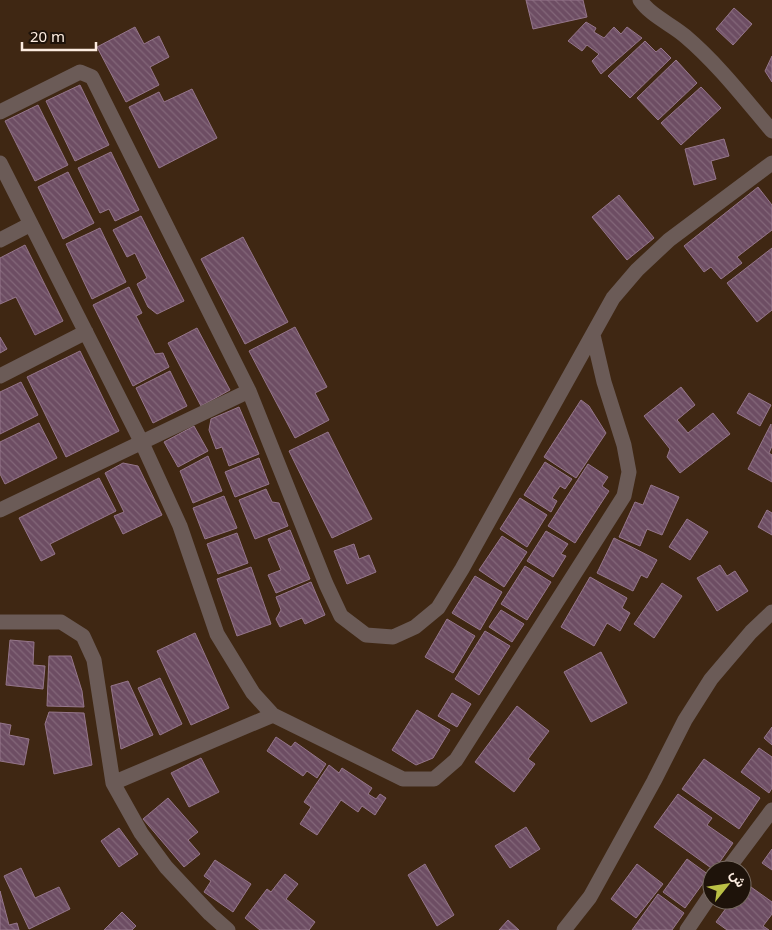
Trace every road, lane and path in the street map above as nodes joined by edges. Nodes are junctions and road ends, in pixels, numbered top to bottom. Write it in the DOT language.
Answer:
graph roads {
  1 [pos="640,0"];
  2 [pos="0,112"];
  3 [pos="772,131"];
  4 [pos="0,163"];
  5 [pos="772,163"];
  6 [pos="31,224"];
  7 [pos="0,240"];
  8 [pos="86,332"];
  9 [pos="594,335"];
  10 [pos="0,376"];
  11 [pos="249,391"];
  12 [pos="142,443"];
  13 [pos="0,510"];
  14 [pos="772,612"];
  15 [pos="0,622"];
  16 [pos="273,715"];
  17 [pos="113,783"];
  18 [pos="772,810"];
  19 [pos="735,860"];
  20 [pos="702,908"];
  21 [pos="228,930"];
  22 [pos="564,930"];
  23 [pos="687,930"];
  1 -- 3 [label="street"];
  2 -- 11 [label="street"];
  4 -- 6 [label="street"];
  5 -- 9 [label="street"];
  6 -- 7 [label="street"];
  6 -- 8 [label="street"];
  8 -- 10 [label="street"];
  8 -- 12 [label="street"];
  9 -- 11 [label="street"];
  9 -- 16 [label="street"];
  11 -- 12 [label="street"];
  12 -- 13 [label="street"];
  12 -- 16 [label="street"];
  14 -- 22 [label="street"];
  15 -- 17 [label="street"];
  16 -- 17 [label="street"];
  17 -- 21 [label="street"];
  18 -- 19 [label="street"];
  20 -- 23 [label="street"];
}
